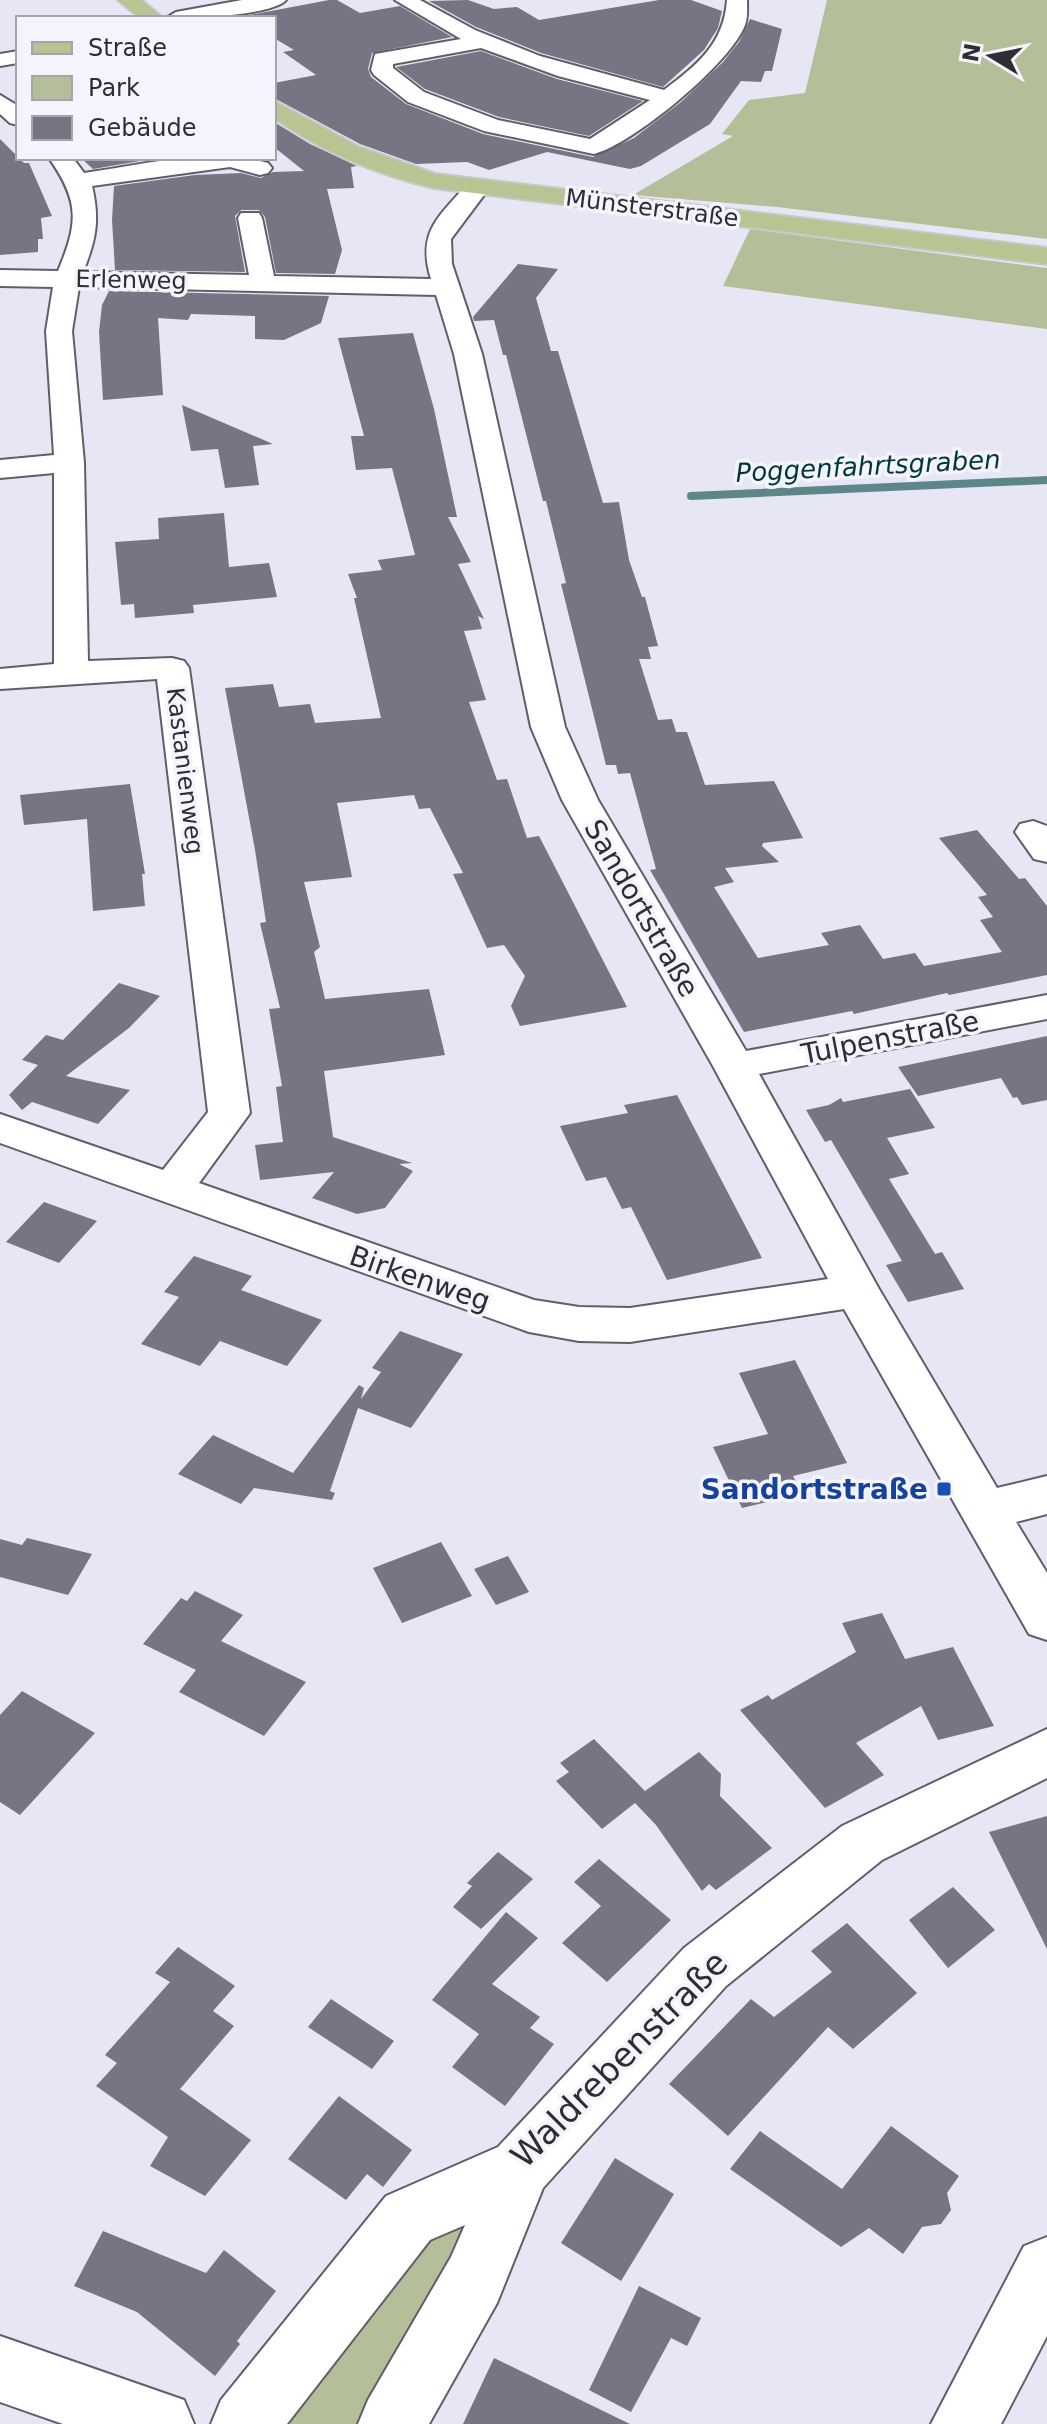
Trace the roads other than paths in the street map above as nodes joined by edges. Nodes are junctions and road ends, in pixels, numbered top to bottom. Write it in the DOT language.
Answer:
graph roads {
  1 [pos="128,0"];
  2 [pos="276,0"];
  3 [pos="405,0"];
  4 [pos="737,0"];
  5 [pos="150,16"];
  6 [pos="187,16"];
  7 [pos="480,42"];
  8 [pos="668,98"];
  9 [pos="276,109"];
  10 [pos="260,168"];
  11 [pos="69,170"];
  12 [pos="478,187"];
  13 [pos="250,218"];
  14 [pos="1047,256"];
  15 [pos="0,278"];
  16 [pos="68,278"];
  17 [pos="263,283"];
  18 [pos="444,287"];
  19 [pos="69,463"];
  20 [pos="0,469"];
  21 [pos="71,672"];
  22 [pos="0,679"];
  23 [pos="1047,1007"];
  24 [pos="734,1066"];
  25 [pos="0,1128"];
  26 [pos="172,1189"];
  27 [pos="857,1291"];
  28 [pos="1047,1495"];
  29 [pos="985,1510"];
  30 [pos="1047,1619"];
  31 [pos="1047,1752"];
  32 [pos="520,2168"];
  33 [pos="1047,2269"];
  34 [pos="0,2369"];
  35 [pos="160,2424"];
  36 [pos="245,2424"];
  37 [pos="392,2424"];
  38 [pos="965,2424"];
  1 -- 5 [label="main road"];
  2 -- 6 [label="street"];
  3 -- 7 [label="street"];
  4 -- 8 [label="street"];
  7 -- 8 [label="street"];
  7 -- 8 [label="street"];
  9 -- 12 [label="main road, Münsterstraße"];
  10 -- 11 [label="street"];
  11 -- 16 [label="street"];
  12 -- 14 [label="main road, Münsterstraße"];
  12 -- 18 [label="street, Sandortstraße"];
  13 -- 17 [label="street"];
  15 -- 16 [label="street, Erlenweg"];
  16 -- 17 [label="street, Erlenweg"];
  16 -- 19 [label="street"];
  17 -- 18 [label="street, Erlenweg"];
  18 -- 24 [label="street, Sandortstraße"];
  19 -- 20 [label="street"];
  19 -- 21 [label="street"];
  21 -- 22 [label="street"];
  21 -- 26 [label="street, Kastanienweg"];
  23 -- 24 [label="street, Tulpenstraße"];
  24 -- 27 [label="street, Sandortstraße"];
  25 -- 26 [label="street, Birkenweg"];
  26 -- 27 [label="street, Birkenweg"];
  27 -- 29 [label="street, Sandortstraße"];
  28 -- 29 [label="street"];
  29 -- 30 [label="street, Sandortstraße"];
  31 -- 32 [label="street, Waldrebenstraße"];
  32 -- 36 [label="street, Waldrebenstraße"];
  32 -- 37 [label="street"];
  33 -- 38 [label="street"];
  34 -- 35 [label="street"];
}
